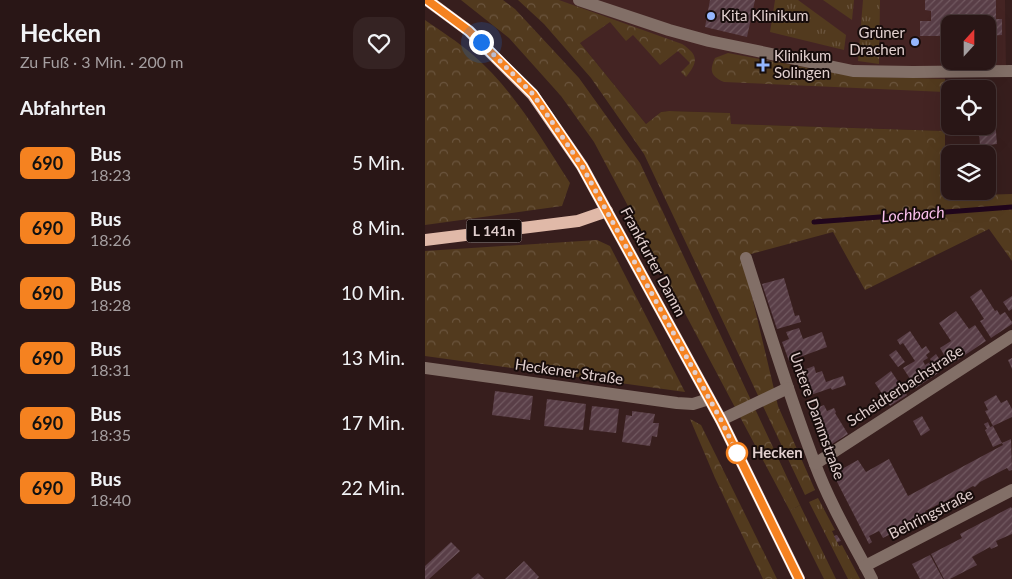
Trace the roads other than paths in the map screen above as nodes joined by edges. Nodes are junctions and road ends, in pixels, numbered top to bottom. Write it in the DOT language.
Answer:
graph roads {
  1 [pos="427,0"];
  2 [pos="579,0"];
  3 [pos="1012,71"];
  4 [pos="607,211"];
  5 [pos="425,240"];
  6 [pos="746,258"];
  7 [pos="1012,336"];
  8 [pos="425,368"];
  9 [pos="788,388"];
  10 [pos="709,400"];
  11 [pos="721,420"];
  12 [pos="815,464"];
  13 [pos="1012,490"];
  14 [pos="865,566"];
  15 [pos="799,579"];
  16 [pos="872,579"];
  1 -- 4 [label="main road, Frankfurter Damm"];
  2 -- 3 [label="street"];
  4 -- 5 [label="main road, L 141n"];
  4 -- 10 [label="main road, Frankfurter Damm"];
  6 -- 9 [label="street, Untere Dammstraße"];
  7 -- 12 [label="street, Scheidterbachstraße"];
  8 -- 10 [label="street, Heckener Straße"];
  9 -- 11 [label="street"];
  9 -- 12 [label="street, Untere Dammstraße"];
  10 -- 11 [label="main road, Frankfurter Damm"];
  11 -- 15 [label="main road, Frankfurter Damm"];
  12 -- 14 [label="street, Untere Dammstraße"];
  13 -- 14 [label="street, Behringstraße"];
  14 -- 16 [label="street, Untere Dammstraße"];
}
